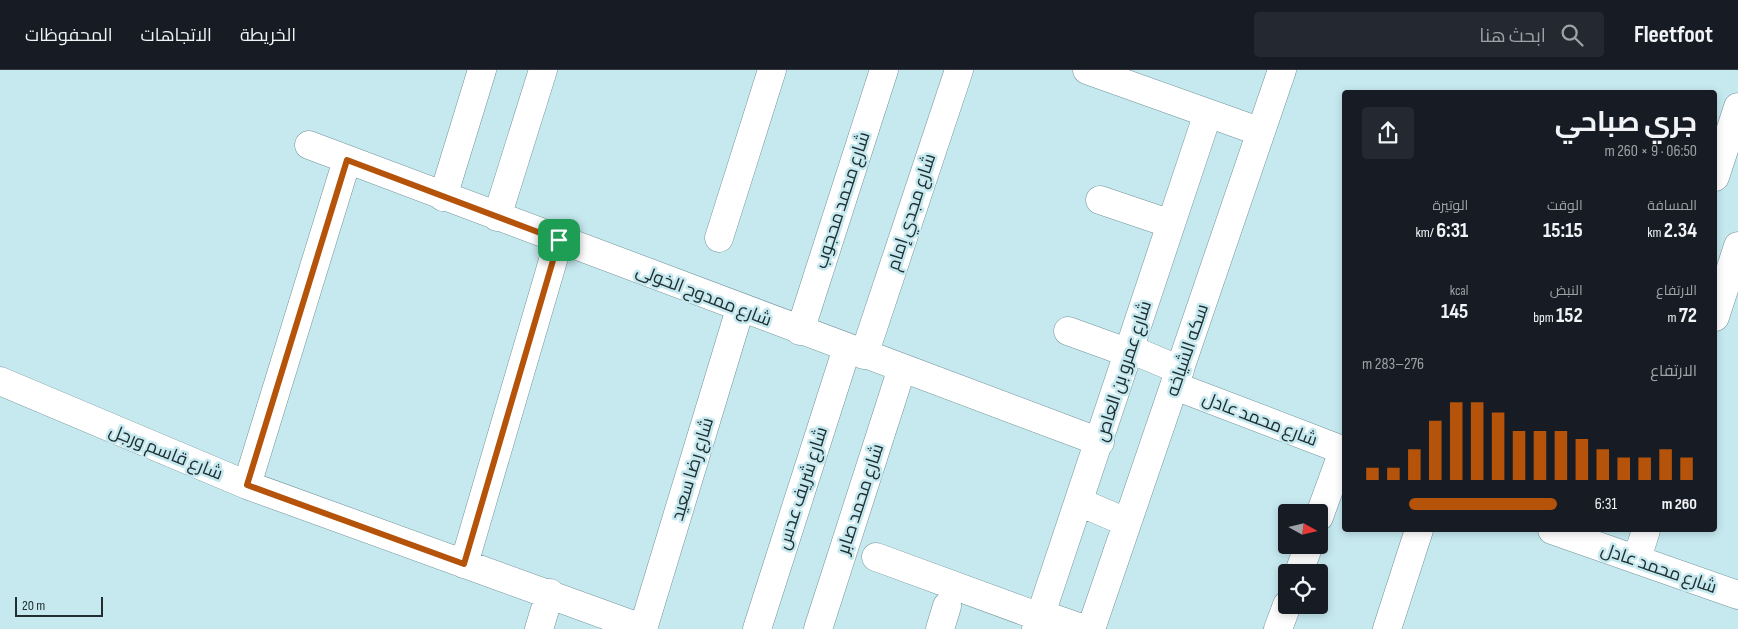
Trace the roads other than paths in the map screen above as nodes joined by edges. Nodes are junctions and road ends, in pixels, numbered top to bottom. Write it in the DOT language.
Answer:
graph roads {
  1 [pos="482,70"];
  2 [pos="543,70"];
  3 [pos="772,70"];
  4 [pos="884,70"];
  5 [pos="959,70"];
  6 [pos="1087,70"];
  7 [pos="1282,70"];
  8 [pos="1738,107"];
  9 [pos="1208,113"];
  10 [pos="1261,132"];
  11 [pos="309,145"];
  12 [pos="347,160"];
  13 [pos="1717,171"];
  14 [pos="443,197"];
  15 [pos="1100,200"];
  16 [pos="497,217"];
  17 [pos="1171,224"];
  18 [pos="720,238"];
  19 [pos="559,240"];
  20 [pos="1738,246"];
  21 [pos="740,309"];
  22 [pos="1717,311"];
  23 [pos="800,331"];
  24 [pos="1068,331"];
  25 [pos="855,351"];
  26 [pos="1129,352"];
  27 [pos="902,368"];
  28 [pos="1178,378"];
  29 [pos="0,381"];
  30 [pos="1100,442"];
  31 [pos="1342,450"];
  32 [pos="1342,456"];
  33 [pos="247,485"];
  34 [pos="1079,502"];
  35 [pos="1324,504"];
  36 [pos="1126,522"];
  37 [pos="1418,532"];
  38 [pos="1563,532"];
  39 [pos="1645,532"];
  40 [pos="1596,538"];
  41 [pos="876,557"];
  42 [pos="1637,559"];
  43 [pos="464,564"];
  44 [pos="550,594"];
  45 [pos="1738,595"];
  46 [pos="1284,614"];
  47 [pos="1039,620"];
  48 [pos="631,626"];
  49 [pos="539,629"];
  50 [pos="758,629"];
  51 [pos="818,629"];
  52 [pos="1084,629"];
  53 [pos="1091,629"];
  54 [pos="1278,629"];
  55 [pos="1387,629"];
  1 -- 14 [label="street"];
  2 -- 16 [label="street"];
  3 -- 18 [label="street"];
  4 -- 23 [label="street, شارع محمد محجوب"];
  5 -- 25 [label="street, شارع مجدي إمام"];
  6 -- 9 [label="street"];
  7 -- 10 [label="street, سكه الشياخه"];
  8 -- 13 [label="street"];
  9 -- 10 [label="street"];
  9 -- 17 [label="street, شارع عمرو بن العاص"];
  10 -- 28 [label="street, سكه الشياخه"];
  11 -- 12 [label="street, شارع ممدوح الخولى"];
  12 -- 14 [label="street, شارع ممدوح الخولى"];
  12 -- 33 [label="street"];
  14 -- 16 [label="street, شارع ممدوح الخولى"];
  15 -- 17 [label="street"];
  16 -- 19 [label="street, شارع ممدوح الخولى"];
  17 -- 26 [label="street, شارع عمرو بن العاص"];
  19 -- 21 [label="street, شارع ممدوح الخولى"];
  19 -- 43 [label="street"];
  20 -- 22 [label="street"];
  21 -- 23 [label="street, شارع ممدوح الخولى"];
  21 -- 48 [label="street, شارع رضا سعيد"];
  23 -- 25 [label="street, شارع ممدوح الخولى"];
  24 -- 26 [label="street, شارع محمد عادل"];
  25 -- 27 [label="street, شارع ممدوح الخولى"];
  25 -- 50 [label="street, شارع شريف عدس"];
  26 -- 28 [label="street, شارع محمد عادل"];
  26 -- 30 [label="street, شارع عمرو بن العاص"];
  27 -- 30 [label="street, شارع ممدوح الخولى"];
  27 -- 51 [label="street, شارع محمد صابر"];
  28 -- 31 [label="street, شارع محمد عادل"];
  28 -- 36 [label="street, سكه الشياخه"];
  29 -- 33 [label="street, شارع قاسم ورجل"];
  30 -- 34 [label="street, شارع عمرو بن العاص"];
  32 -- 35 [label="street"];
  33 -- 43 [label="street, شارع قاسم ورجل"];
  34 -- 36 [label="street"];
  34 -- 47 [label="street, شارع عمرو بن العاص"];
  36 -- 53 [label="street, سكه الشياخه"];
  37 -- 55 [label="street"];
  38 -- 40 [label="street, شارع محمد عادل"];
  39 -- 42 [label="street"];
  40 -- 42 [label="street, شارع محمد عادل"];
  41 -- 47 [label="street"];
  42 -- 45 [label="street, شارع محمد عادل"];
  43 -- 44 [label="street, شارع قاسم ورجل"];
  44 -- 48 [label="street, شارع قاسم ورجل"];
  44 -- 49 [label="street"];
  46 -- 54 [label="street"];
  47 -- 52 [label="street"];
}
